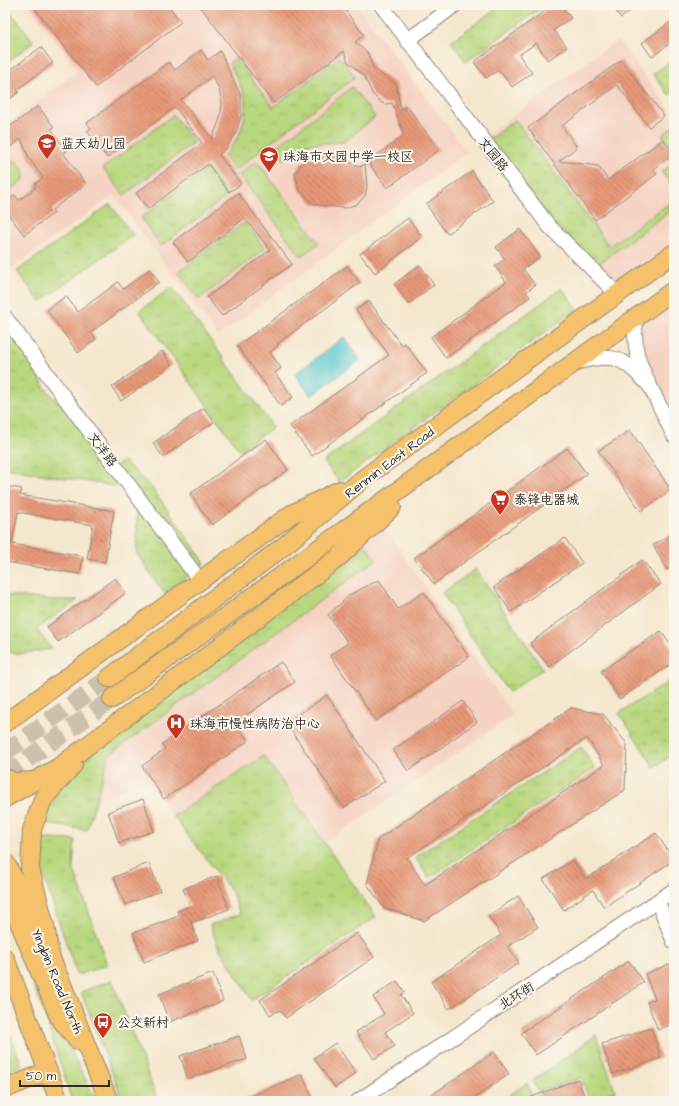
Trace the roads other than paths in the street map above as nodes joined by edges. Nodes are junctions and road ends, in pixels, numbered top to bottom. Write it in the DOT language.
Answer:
graph roads {
  1 [pos="381,5"];
  2 [pos="455,5"];
  3 [pos="407,41"];
  4 [pos="674,253"];
  5 [pos="674,290"];
  6 [pos="617,294"];
  7 [pos="5,317"];
  8 [pos="636,318"];
  9 [pos="576,362"];
  10 [pos="650,386"];
  11 [pos="674,436"];
  12 [pos="438,463"];
  13 [pos="364,478"];
  14 [pos="200,580"];
  15 [pos="109,678"];
  16 [pos="112,699"];
  17 [pos="9,714"];
  18 [pos="117,724"];
  19 [pos="5,728"];
  20 [pos="5,778"];
  21 [pos="36,781"];
  22 [pos="5,798"];
  23 [pos="5,862"];
  24 [pos="5,889"];
  25 [pos="674,890"];
  26 [pos="658,902"];
  27 [pos="674,942"];
  28 [pos="5,958"];
  29 [pos="51,961"];
  30 [pos="5,973"];
  31 [pos="24,1007"];
  32 [pos="91,1058"];
  33 [pos="48,1071"];
  34 [pos="5,1089"];
  35 [pos="59,1101"];
  36 [pos="109,1101"];
  37 [pos="358,1101"];
  1 -- 3 [label="street, 文园路"];
  2 -- 3 [label="street"];
  3 -- 6 [label="street, 文园路"];
  4 -- 6 [label="main road, Renmin East Road"];
  5 -- 8 [label="main road"];
  6 -- 13 [label="main road, Renmin East Road"];
  7 -- 14 [label="street, 文洋路"];
  8 -- 9 [label="main road"];
  8 -- 10 [label="street"];
  9 -- 10 [label="street"];
  9 -- 12 [label="main road"];
  10 -- 11 [label="street"];
  12 -- 16 [label="main road"];
  12 -- 18 [label="main road"];
  13 -- 14 [label="main road"];
  13 -- 15 [label="main road, Renmin East Road"];
  14 -- 17 [label="main road"];
  17 -- 19 [label="main road"];
  18 -- 21 [label="main road"];
  18 -- 29 [label="main road"];
  20 -- 21 [label="main road"];
  21 -- 22 [label="main road"];
  23 -- 29 [label="main road, Yingbin Road North"];
  24 -- 32 [label="main road"];
  25 -- 26 [label="street, 北环街"];
  26 -- 27 [label="street"];
  26 -- 37 [label="street, 北环街"];
  28 -- 31 [label="main road"];
  29 -- 32 [label="main road, Yingbin Road North"];
  30 -- 31 [label="main road"];
  31 -- 33 [label="main road"];
  32 -- 36 [label="main road, Yingbin Road North"];
  33 -- 34 [label="main road"];
  33 -- 35 [label="main road"];
}
